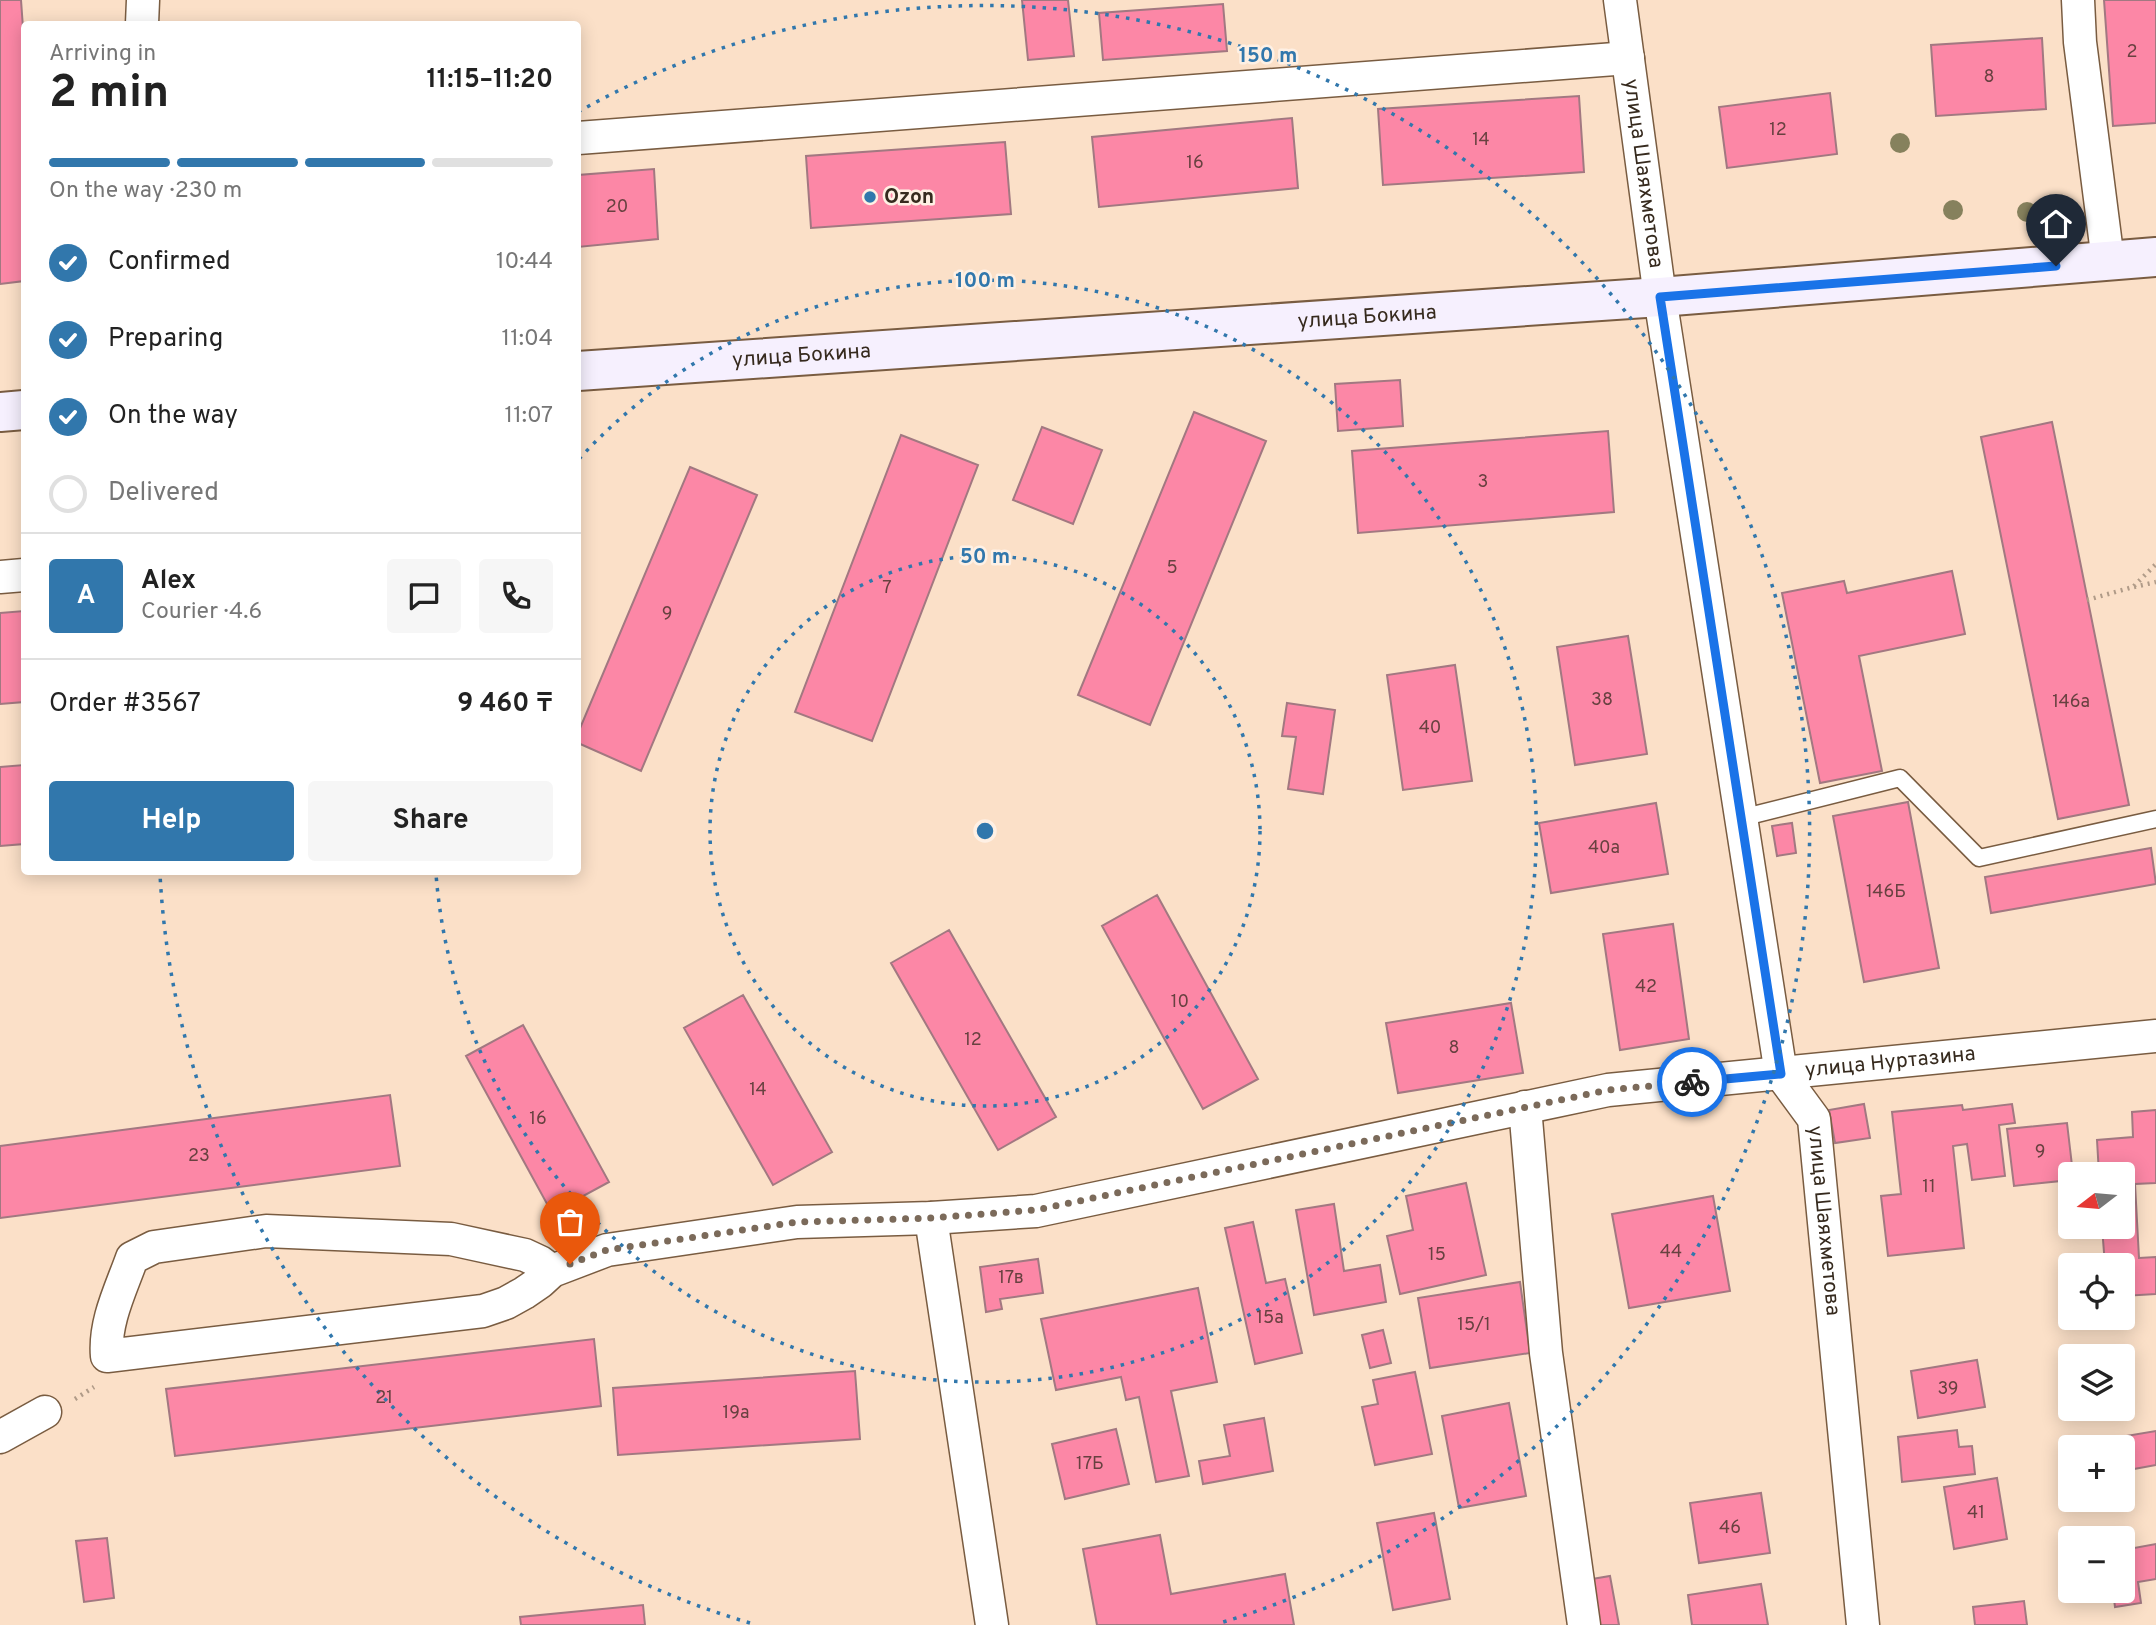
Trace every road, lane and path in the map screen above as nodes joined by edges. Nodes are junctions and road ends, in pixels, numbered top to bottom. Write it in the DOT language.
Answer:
graph roads {
  1 [pos="143,0"];
  2 [pos="1620,0"];
  3 [pos="2078,0"];
  4 [pos="142,21"];
  5 [pos="1628,58"];
  6 [pos="581,138"];
  7 [pos="2156,257"];
  8 [pos="2108,261"];
  9 [pos="1660,297"];
  10 [pos="581,371"];
  11 [pos="21,410"];
  12 [pos="0,412"];
  13 [pos="2156,564"];
  14 [pos="21,575"];
  15 [pos="0,577"];
  16 [pos="2156,582"];
  17 [pos="2133,587"];
  18 [pos="2087,600"];
  19 [pos="1741,818"];
  20 [pos="2156,820"];
  21 [pos="2156,1036"];
  22 [pos="1781,1074"];
  23 [pos="1525,1107"];
  24 [pos="931,1218"];
  25 [pos="552,1271"];
  26 [pos="107,1356"];
  27 [pos="45,1412"];
  28 [pos="0,1437"];
  29 [pos="992,1625"];
  30 [pos="1584,1625"];
  31 [pos="1863,1625"];
  1 -- 4 [label="street"];
  2 -- 5 [label="street, улица Шаяхметова"];
  3 -- 8 [label="street"];
  5 -- 6 [label="street"];
  5 -- 9 [label="street, улица Шаяхметова"];
  7 -- 8 [label="street, улица Бокина"];
  8 -- 9 [label="street, улица Бокина"];
  9 -- 10 [label="street, улица Бокина"];
  9 -- 19 [label="street, улица Шаяхметова"];
  11 -- 12 [label="street"];
  13 -- 17 [label="path"];
  14 -- 15 [label="street"];
  16 -- 17 [label="path"];
  17 -- 18 [label="path"];
  19 -- 20 [label="lane"];
  19 -- 22 [label="street, улица Шаяхметова"];
  21 -- 22 [label="street, улица Нуртазина"];
  22 -- 23 [label="street, улица Нуртазина"];
  22 -- 31 [label="street, улица Шаяхметова"];
  23 -- 24 [label="street, улица Нуртазина"];
  23 -- 30 [label="street"];
  24 -- 25 [label="street, улица Нуртазина"];
  24 -- 29 [label="street"];
  25 -- 26 [label="street, улица Нуртазина"];
  25 -- 26 [label="street"];
  26 -- 27 [label="path"];
  27 -- 28 [label="street"];
}
